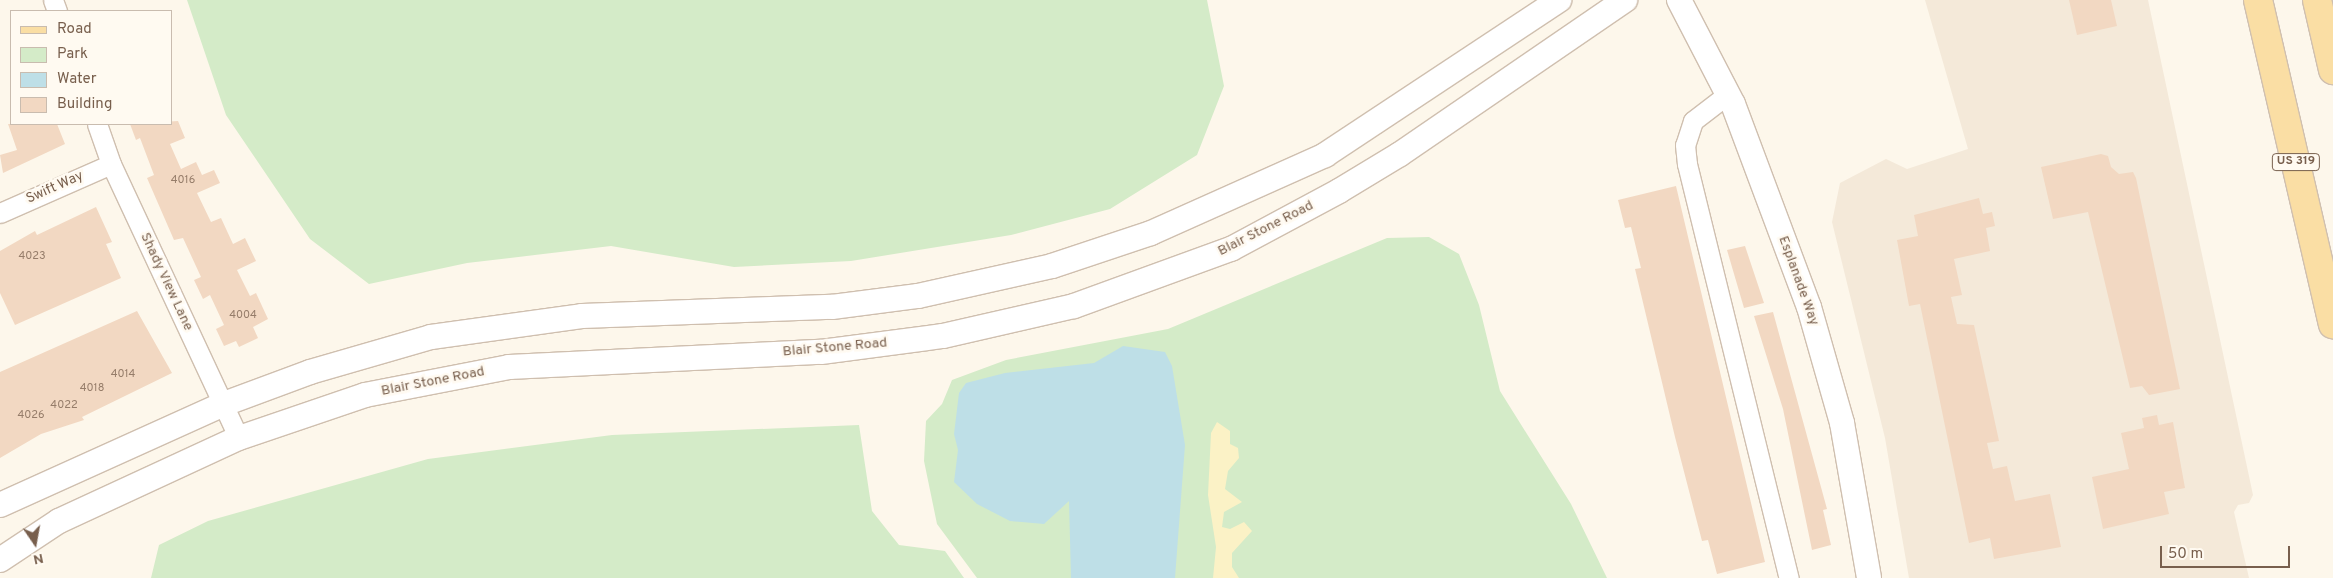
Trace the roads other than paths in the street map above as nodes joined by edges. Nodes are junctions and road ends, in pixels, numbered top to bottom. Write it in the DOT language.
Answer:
graph roads {
  1 [pos="1559,0"];
  2 [pos="1625,0"];
  3 [pos="1679,0"];
  4 [pos="2258,0"];
  5 [pos="2317,0"];
  6 [pos="2333,70"];
  7 [pos="1728,94"];
  8 [pos="97,125"];
  9 [pos="111,164"];
  10 [pos="0,213"];
  11 [pos="2333,324"];
  12 [pos="224,404"];
  13 [pos="239,438"];
  14 [pos="0,506"];
  15 [pos="0,560"];
  16 [pos="1789,578"];
  17 [pos="1869,578"];
  1 -- 12 [label="street"];
  2 -- 13 [label="street, Blair Stone Road"];
  3 -- 7 [label="street, Esplanade Way"];
  4 -- 11 [label="main road, US 319"];
  5 -- 6 [label="main road"];
  7 -- 16 [label="street"];
  7 -- 17 [label="street, Esplanade Way"];
  8 -- 9 [label="street, Shady View Lane"];
  9 -- 10 [label="street, Swift Way"];
  9 -- 12 [label="street, Shady View Lane"];
  12 -- 13 [label="street, Shady View Lane"];
  12 -- 14 [label="street"];
  13 -- 15 [label="street, Blair Stone Road"];
}
